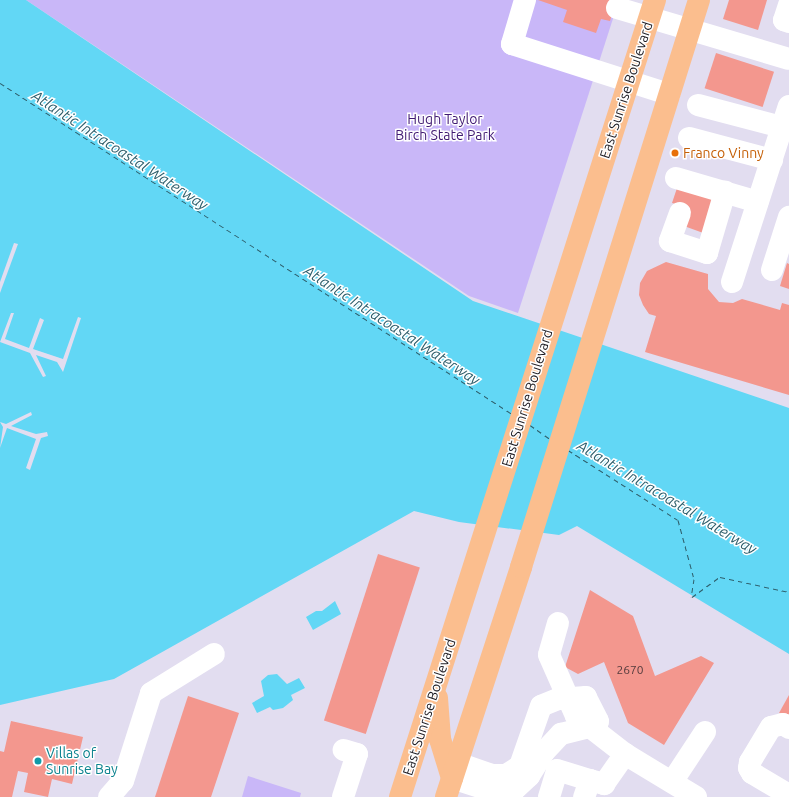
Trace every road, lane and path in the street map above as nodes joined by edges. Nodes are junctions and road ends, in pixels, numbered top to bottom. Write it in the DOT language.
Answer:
graph roads {
  1 [pos="525,0"];
  2 [pos="699,0"];
  3 [pos="789,5"];
  4 [pos="617,8"];
  5 [pos="652,9"];
  6 [pos="789,22"];
  7 [pos="689,31"];
  8 [pos="789,59"];
  9 [pos="629,81"];
  10 [pos="669,94"];
  11 [pos="698,105"];
  12 [pos="789,106"];
  13 [pos="782,127"];
  14 [pos="689,138"];
  15 [pos="772,160"];
  16 [pos="676,178"];
  17 [pos="725,192"];
  18 [pos="758,202"];
  19 [pos="680,213"];
  20 [pos="789,217"];
  21 [pos="772,270"];
  22 [pos="732,282"];
  23 [pos="558,623"];
  24 [pos="214,654"];
  25 [pos="436,687"];
  26 [pos="567,698"];
  27 [pos="588,728"];
  28 [pos="789,728"];
  29 [pos="705,732"];
  30 [pos="551,743"];
  31 [pos="344,750"];
  32 [pos="625,754"];
  33 [pos="557,770"];
  34 [pos="451,779"];
  35 [pos="672,782"];
  36 [pos="515,787"];
  37 [pos="587,788"];
  38 [pos="120,792"];
  39 [pos="789,795"];
  40 [pos="343,797"];
  41 [pos="400,797"];
  42 [pos="549,797"];
  43 [pos="696,797"];
  1 -- 9 [label="street"];
  2 -- 7 [label="main road"];
  3 -- 6 [label="street"];
  4 -- 5 [label="street"];
  5 -- 7 [label="street"];
  5 -- 9 [label="main road, East Sunrise Boulevard"];
  7 -- 8 [label="street"];
  7 -- 10 [label="main road"];
  9 -- 10 [label="street"];
  9 -- 25 [label="main road, East Sunrise Boulevard"];
  10 -- 34 [label="main road"];
  11 -- 13 [label="street"];
  12 -- 13 [label="street"];
  13 -- 15 [label="street"];
  14 -- 15 [label="street"];
  15 -- 18 [label="street"];
  16 -- 17 [label="street"];
  17 -- 18 [label="street"];
  17 -- 19 [label="street"];
  18 -- 22 [label="street"];
  20 -- 21 [label="street"];
  23 -- 26 [label="street"];
  24 -- 38 [label="street"];
  25 -- 34 [label="main road"];
  25 -- 41 [label="main road, East Sunrise Boulevard"];
  26 -- 27 [label="street"];
  26 -- 36 [label="street"];
  27 -- 30 [label="street"];
  27 -- 32 [label="street"];
  28 -- 39 [label="street"];
  29 -- 35 [label="street"];
  30 -- 33 [label="street"];
  30 -- 36 [label="street"];
  31 -- 40 [label="street"];
  32 -- 35 [label="street"];
  32 -- 37 [label="street"];
  33 -- 37 [label="street"];
  33 -- 42 [label="street"];
  34 -- 36 [label="street"];
  35 -- 43 [label="street"];
}
